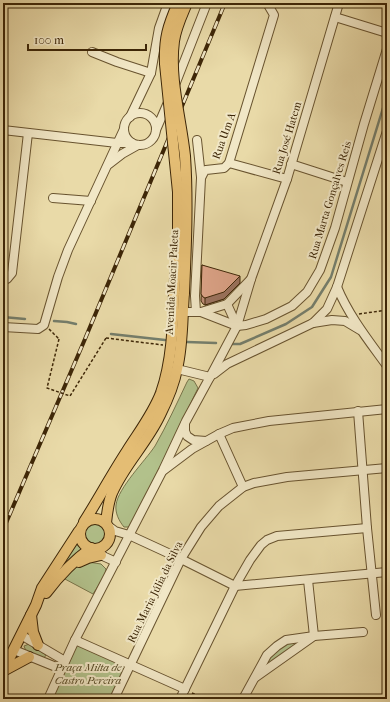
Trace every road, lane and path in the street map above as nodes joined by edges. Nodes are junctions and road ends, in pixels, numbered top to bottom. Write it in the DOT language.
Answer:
graph roads {
  1 [pos="168,3"];
  2 [pos="178,3"];
  3 [pos="187,3"];
  4 [pos="207,3"];
  5 [pos="268,3"];
  6 [pos="339,3"];
  7 [pos="334,17"];
  8 [pos="387,33"];
  9 [pos="387,49"];
  10 [pos="92,52"];
  11 [pos="151,73"];
  12 [pos="130,117"];
  13 [pos="124,129"];
  14 [pos="3,130"];
  15 [pos="156,130"];
  16 [pos="387,131"];
  17 [pos="28,133"];
  18 [pos="197,140"];
  19 [pos="117,143"];
  20 [pos="135,144"];
  21 [pos="229,162"];
  22 [pos="108,164"];
  23 [pos="291,164"];
  24 [pos="201,178"];
  25 [pos="287,178"];
  26 [pos="347,182"];
  27 [pos="53,198"];
  28 [pos="91,202"];
  29 [pos="3,279"];
  30 [pos="251,279"];
  31 [pos="337,287"];
  32 [pos="179,293"];
  33 [pos="227,304"];
  34 [pos="387,310"];
  35 [pos="183,312"];
  36 [pos="198,312"];
  37 [pos="352,315"];
  38 [pos="313,324"];
  39 [pos="44,325"];
  40 [pos="237,326"];
  41 [pos="3,327"];
  42 [pos="362,332"];
  43 [pos="171,346"];
  44 [pos="387,366"];
  45 [pos="177,369"];
  46 [pos="210,377"];
  47 [pos="387,409"];
  48 [pos="358,411"];
  49 [pos="186,421"];
  50 [pos="219,434"];
  51 [pos="206,441"];
  52 [pos="387,468"];
  53 [pos="163,470"];
  54 [pos="363,470"];
  55 [pos="243,488"];
  56 [pos="106,524"];
  57 [pos="82,526"];
  58 [pos="367,528"];
  59 [pos="129,535"];
  60 [pos="97,552"];
  61 [pos="181,559"];
  62 [pos="116,562"];
  63 [pos="387,572"];
  64 [pos="372,574"];
  65 [pos="109,576"];
  66 [pos="308,580"];
  67 [pos="235,586"];
  68 [pos="36,605"];
  69 [pos="31,615"];
  70 [pos="376,615"];
  71 [pos="363,632"];
  72 [pos="21,635"];
  73 [pos="314,636"];
  74 [pos="75,640"];
  75 [pos="38,646"];
  76 [pos="14,650"];
  77 [pos="29,657"];
  78 [pos="63,665"];
  79 [pos="131,666"];
  80 [pos="3,671"];
  81 [pos="255,678"];
  82 [pos="185,689"];
  83 [pos="48,699"];
  84 [pos="114,699"];
  85 [pos="180,699"];
  86 [pos="205,699"];
  87 [pos="243,699"];
  1 -- 11 [label="street"];
  2 -- 32 [label="main road, Avenida Moacir Paleta, bridge"];
  3 -- 32 [label="main road, Avenida Moacir Paleta, bridge"];
  4 -- 15 [label="street"];
  5 -- 21 [label="street, Rua Um A"];
  6 -- 7 [label="street, Rua José Hatem"];
  7 -- 8 [label="street"];
  7 -- 23 [label="street, Rua José Hatem"];
  9 -- 26 [label="street, Rua Marta Gonçalves Reis"];
  10 -- 11 [label="street"];
  11 -- 12 [label="street"];
  12 -- 13 [label="street"];
  12 -- 15 [label="street"];
  13 -- 19 [label="street"];
  13 -- 20 [label="street"];
  14 -- 17 [label="street"];
  15 -- 20 [label="street"];
  16 -- 31 [label="street"];
  17 -- 19 [label="street"];
  17 -- 29 [label="street"];
  18 -- 24 [label="street"];
  19 -- 20 [label="street"];
  19 -- 22 [label="street"];
  20 -- 22 [label="street"];
  21 -- 24 [label="street, Rua Um A"];
  21 -- 25 [label="street"];
  22 -- 28 [label="street"];
  23 -- 25 [label="street, Rua José Hatem"];
  23 -- 26 [label="street"];
  24 -- 36 [label="street"];
  25 -- 30 [label="street, Rua José Hatem"];
  26 -- 40 [label="street, Rua Marta Gonçalves Reis"];
  27 -- 28 [label="street"];
  28 -- 39 [label="street"];
  30 -- 33 [label="street, Rua José Hatem"];
  30 -- 40 [label="street, Rua José Hatem"];
  31 -- 37 [label="street"];
  31 -- 38 [label="street"];
  32 -- 35 [label="main road, Avenida Moacir Paleta"];
  32 -- 43 [label="main road, Avenida Moacir Paleta"];
  33 -- 36 [label="street, Rua José Hatem"];
  33 -- 40 [label="street"];
  34 -- 37 [label="path"];
  35 -- 36 [label="street"];
  35 -- 45 [label="main road, Avenida Moacir Paleta"];
  36 -- 40 [label="street"];
  37 -- 42 [label="street"];
  38 -- 42 [label="street"];
  38 -- 46 [label="street"];
  39 -- 41 [label="street"];
  39 -- 43 [label="path, bridge"];
  40 -- 46 [label="street, Rua José Hatem"];
  42 -- 44 [label="street"];
  43 -- 57 [label="main road, Avenida Moacir Paleta"];
  45 -- 46 [label="street"];
  45 -- 56 [label="main road, Avenida Moacir Paleta"];
  46 -- 49 [label="street, Rua José Hatem"];
  47 -- 48 [label="street"];
  48 -- 50 [label="street"];
  48 -- 54 [label="street"];
  49 -- 51 [label="street"];
  49 -- 53 [label="street, Rua José Hatem"];
  50 -- 51 [label="street"];
  50 -- 55 [label="street"];
  51 -- 53 [label="street"];
  52 -- 54 [label="street, Rua Maria Júlia da Silva"];
  53 -- 59 [label="street, Rua José Hatem"];
  54 -- 55 [label="street, Rua Maria Júlia da Silva"];
  54 -- 58 [label="street"];
  55 -- 61 [label="street, Rua Maria Júlia da Silva"];
  56 -- 57 [label="main road"];
  56 -- 59 [label="street"];
  56 -- 60 [label="main road, Avenida Moacir Paleta"];
  57 -- 60 [label="main road"];
  57 -- 68 [label="main road, Avenida Moacir Paleta"];
  58 -- 64 [label="street"];
  58 -- 67 [label="street"];
  59 -- 61 [label="street"];
  59 -- 62 [label="street, Rua José Hatem"];
  60 -- 62 [label="street"];
  60 -- 65 [label="street"];
  60 -- 68 [label="main road, Avenida Moacir Paleta"];
  61 -- 67 [label="street"];
  61 -- 79 [label="street, Rua Maria Júlia da Silva"];
  62 -- 65 [label="street, Rua José Hatem"];
  63 -- 64 [label="street"];
  64 -- 66 [label="street"];
  64 -- 70 [label="street"];
  65 -- 74 [label="street, Rua José Hatem"];
  66 -- 67 [label="street"];
  66 -- 73 [label="street"];
  67 -- 82 [label="street"];
  68 -- 69 [label="main road, Avenida Moacir Paleta"];
  69 -- 72 [label="main road, Avenida Moacir Paleta"];
  69 -- 75 [label="main road"];
  71 -- 73 [label="street"];
  72 -- 75 [label="street"];
  72 -- 76 [label="main road, Avenida Moacir Paleta"];
  73 -- 81 [label="street"];
  73 -- 81 [label="street"];
  74 -- 78 [label="street, Rua José Hatem"];
  74 -- 79 [label="street"];
  75 -- 78 [label="street"];
  76 -- 77 [label="street"];
  76 -- 80 [label="main road, Avenida Moacir Paleta"];
  77 -- 78 [label="street"];
  77 -- 80 [label="main road"];
  78 -- 83 [label="street, Rua José Hatem"];
  79 -- 82 [label="street"];
  79 -- 84 [label="street, Rua Maria Júlia da Silva"];
  81 -- 87 [label="street"];
  82 -- 85 [label="street"];
  82 -- 86 [label="path"];
}
